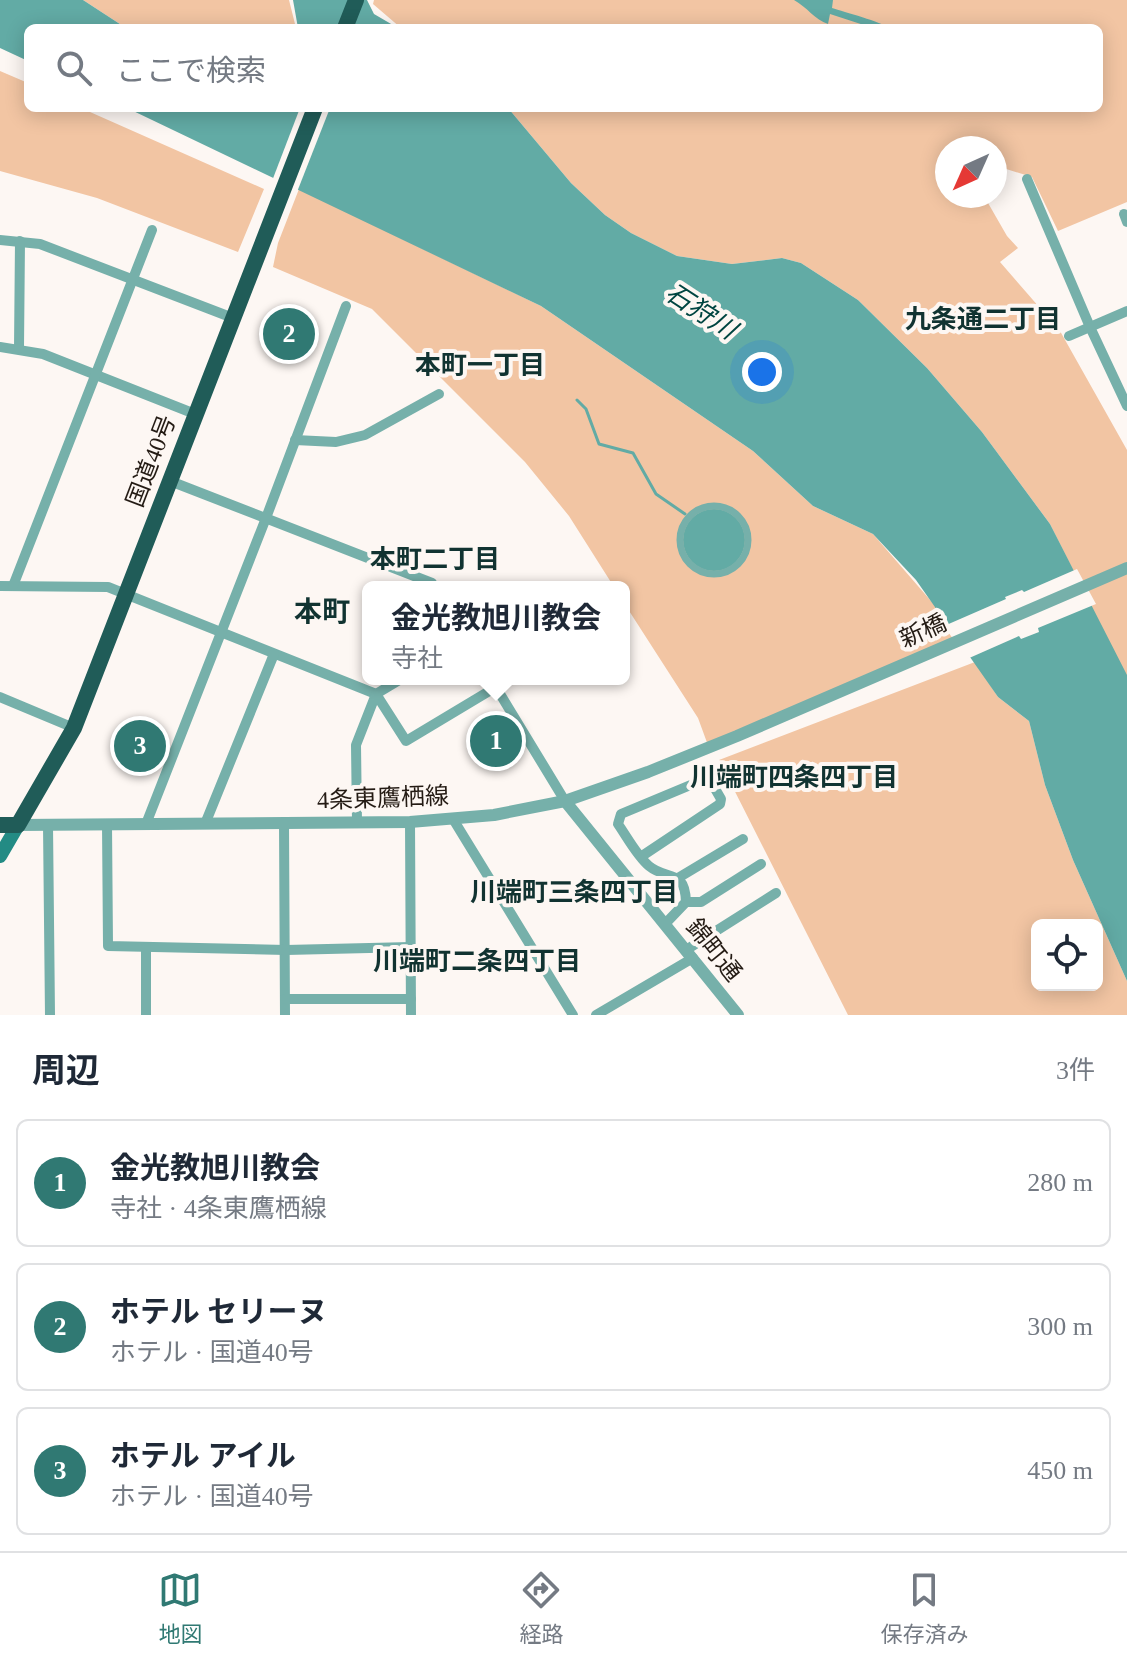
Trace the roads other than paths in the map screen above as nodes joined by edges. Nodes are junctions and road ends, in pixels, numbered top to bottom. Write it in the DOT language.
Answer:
graph roads {
  1 [pos="356,0"];
  2 [pos="347,24"];
  3 [pos="313,112"];
  4 [pos="1027,179"];
  5 [pos="152,230"];
  6 [pos="0,240"];
  7 [pos="20,241"];
  8 [pos="131,279"];
  9 [pos="346,306"];
  10 [pos="1127,311"];
  11 [pos="233,318"];
  12 [pos="1090,327"];
  13 [pos="1069,336"];
  14 [pos="0,347"];
  15 [pos="19,348"];
  16 [pos="96,374"];
  17 [pos="439,394"];
  18 [pos="1127,406"];
  19 [pos="195,414"];
  20 [pos="295,440"];
  21 [pos="170,481"];
  22 [pos="266,518"];
  23 [pos="749,540"];
  24 [pos="1127,568"];
  25 [pos="427,581"];
  26 [pos="0,586"];
  27 [pos="13,586"];
  28 [pos="126,595"];
  29 [pos="222,633"];
  30 [pos="274,654"];
  31 [pos="391,685"];
  32 [pos="491,685"];
  33 [pos="495,685"];
  34 [pos="376,694"];
  35 [pos="0,697"];
  36 [pos="74,728"];
  37 [pos="737,736"];
  38 [pos="565,801"];
  39 [pos="453,819"];
  40 [pos="357,822"];
  41 [pos="410,822"];
  42 [pos="284,823"];
  43 [pos="107,824"];
  44 [pos="146,824"];
  45 [pos="205,824"];
  46 [pos="0,825"];
  47 [pos="18,825"];
  48 [pos="48,825"];
  49 [pos="743,839"];
  50 [pos="0,856"];
  51 [pos="642,856"];
  52 [pos="761,864"];
  53 [pos="678,878"];
  54 [pos="776,893"];
  55 [pos="686,902"];
  56 [pos="665,924"];
  57 [pos="411,947"];
  58 [pos="146,948"];
  59 [pos="286,950"];
  60 [pos="690,954"];
  61 [pos="285,999"];
  62 [pos="411,999"];
  63 [pos="50,1015"];
  64 [pos="146,1015"];
  65 [pos="285,1015"];
  66 [pos="411,1015"];
  67 [pos="573,1015"];
  68 [pos="596,1015"];
  69 [pos="738,1015"];
  1 -- 2 [label="highway"];
  3 -- 11 [label="highway, 国道40号"];
  4 -- 12 [label="street"];
  5 -- 8 [label="street"];
  6 -- 7 [label="street"];
  7 -- 8 [label="street"];
  7 -- 15 [label="street"];
  8 -- 11 [label="street"];
  8 -- 16 [label="street"];
  9 -- 20 [label="street"];
  10 -- 12 [label="street"];
  11 -- 19 [label="highway, 国道40号"];
  12 -- 13 [label="street"];
  12 -- 18 [label="street"];
  14 -- 15 [label="street"];
  15 -- 16 [label="street"];
  16 -- 19 [label="street"];
  16 -- 27 [label="street"];
  17 -- 20 [label="street"];
  19 -- 21 [label="highway, 国道40号"];
  20 -- 22 [label="street"];
  21 -- 22 [label="street"];
  21 -- 28 [label="highway, 国道40号"];
  22 -- 25 [label="street"];
  22 -- 29 [label="street"];
  23 -- 23 [label="street"];
  24 -- 37 [label="street, 新橋"];
  26 -- 27 [label="street"];
  27 -- 28 [label="street"];
  28 -- 29 [label="street"];
  28 -- 36 [label="highway, 国道40号"];
  29 -- 30 [label="street"];
  29 -- 44 [label="street"];
  30 -- 34 [label="street"];
  30 -- 45 [label="street"];
  31 -- 34 [label="street"];
  32 -- 34 [label="street"];
  33 -- 38 [label="street"];
  34 -- 40 [label="street"];
  35 -- 36 [label="street"];
  36 -- 47 [label="highway, 国道40号"];
  37 -- 38 [label="street, 4条東鷹栖線"];
  38 -- 39 [label="street, 4条東鷹栖線"];
  38 -- 56 [label="street, 錦町通"];
  39 -- 41 [label="street, 4条東鷹栖線"];
  39 -- 67 [label="street"];
  40 -- 41 [label="street, 4条東鷹栖線"];
  40 -- 42 [label="street, 4条東鷹栖線"];
  41 -- 57 [label="street"];
  42 -- 45 [label="street, 4条東鷹栖線"];
  42 -- 59 [label="street"];
  43 -- 44 [label="street, 4条東鷹栖線"];
  43 -- 48 [label="street, 4条東鷹栖線"];
  43 -- 58 [label="street"];
  44 -- 45 [label="street, 4条東鷹栖線"];
  46 -- 47 [label="highway"];
  47 -- 48 [label="street, 4条東鷹栖線"];
  47 -- 50 [label="main road"];
  48 -- 63 [label="street"];
  49 -- 53 [label="street"];
  51 -- 51 [label="street"];
  51 -- 53 [label="street"];
  52 -- 55 [label="street"];
  53 -- 55 [label="street"];
  54 -- 60 [label="street"];
  55 -- 56 [label="street"];
  56 -- 60 [label="street, 錦町通"];
  57 -- 59 [label="street"];
  57 -- 62 [label="street"];
  58 -- 59 [label="street"];
  58 -- 64 [label="street"];
  59 -- 61 [label="street"];
  60 -- 68 [label="street"];
  60 -- 69 [label="street, 錦町通"];
  61 -- 62 [label="street"];
  61 -- 65 [label="street"];
  62 -- 66 [label="street"];
}
